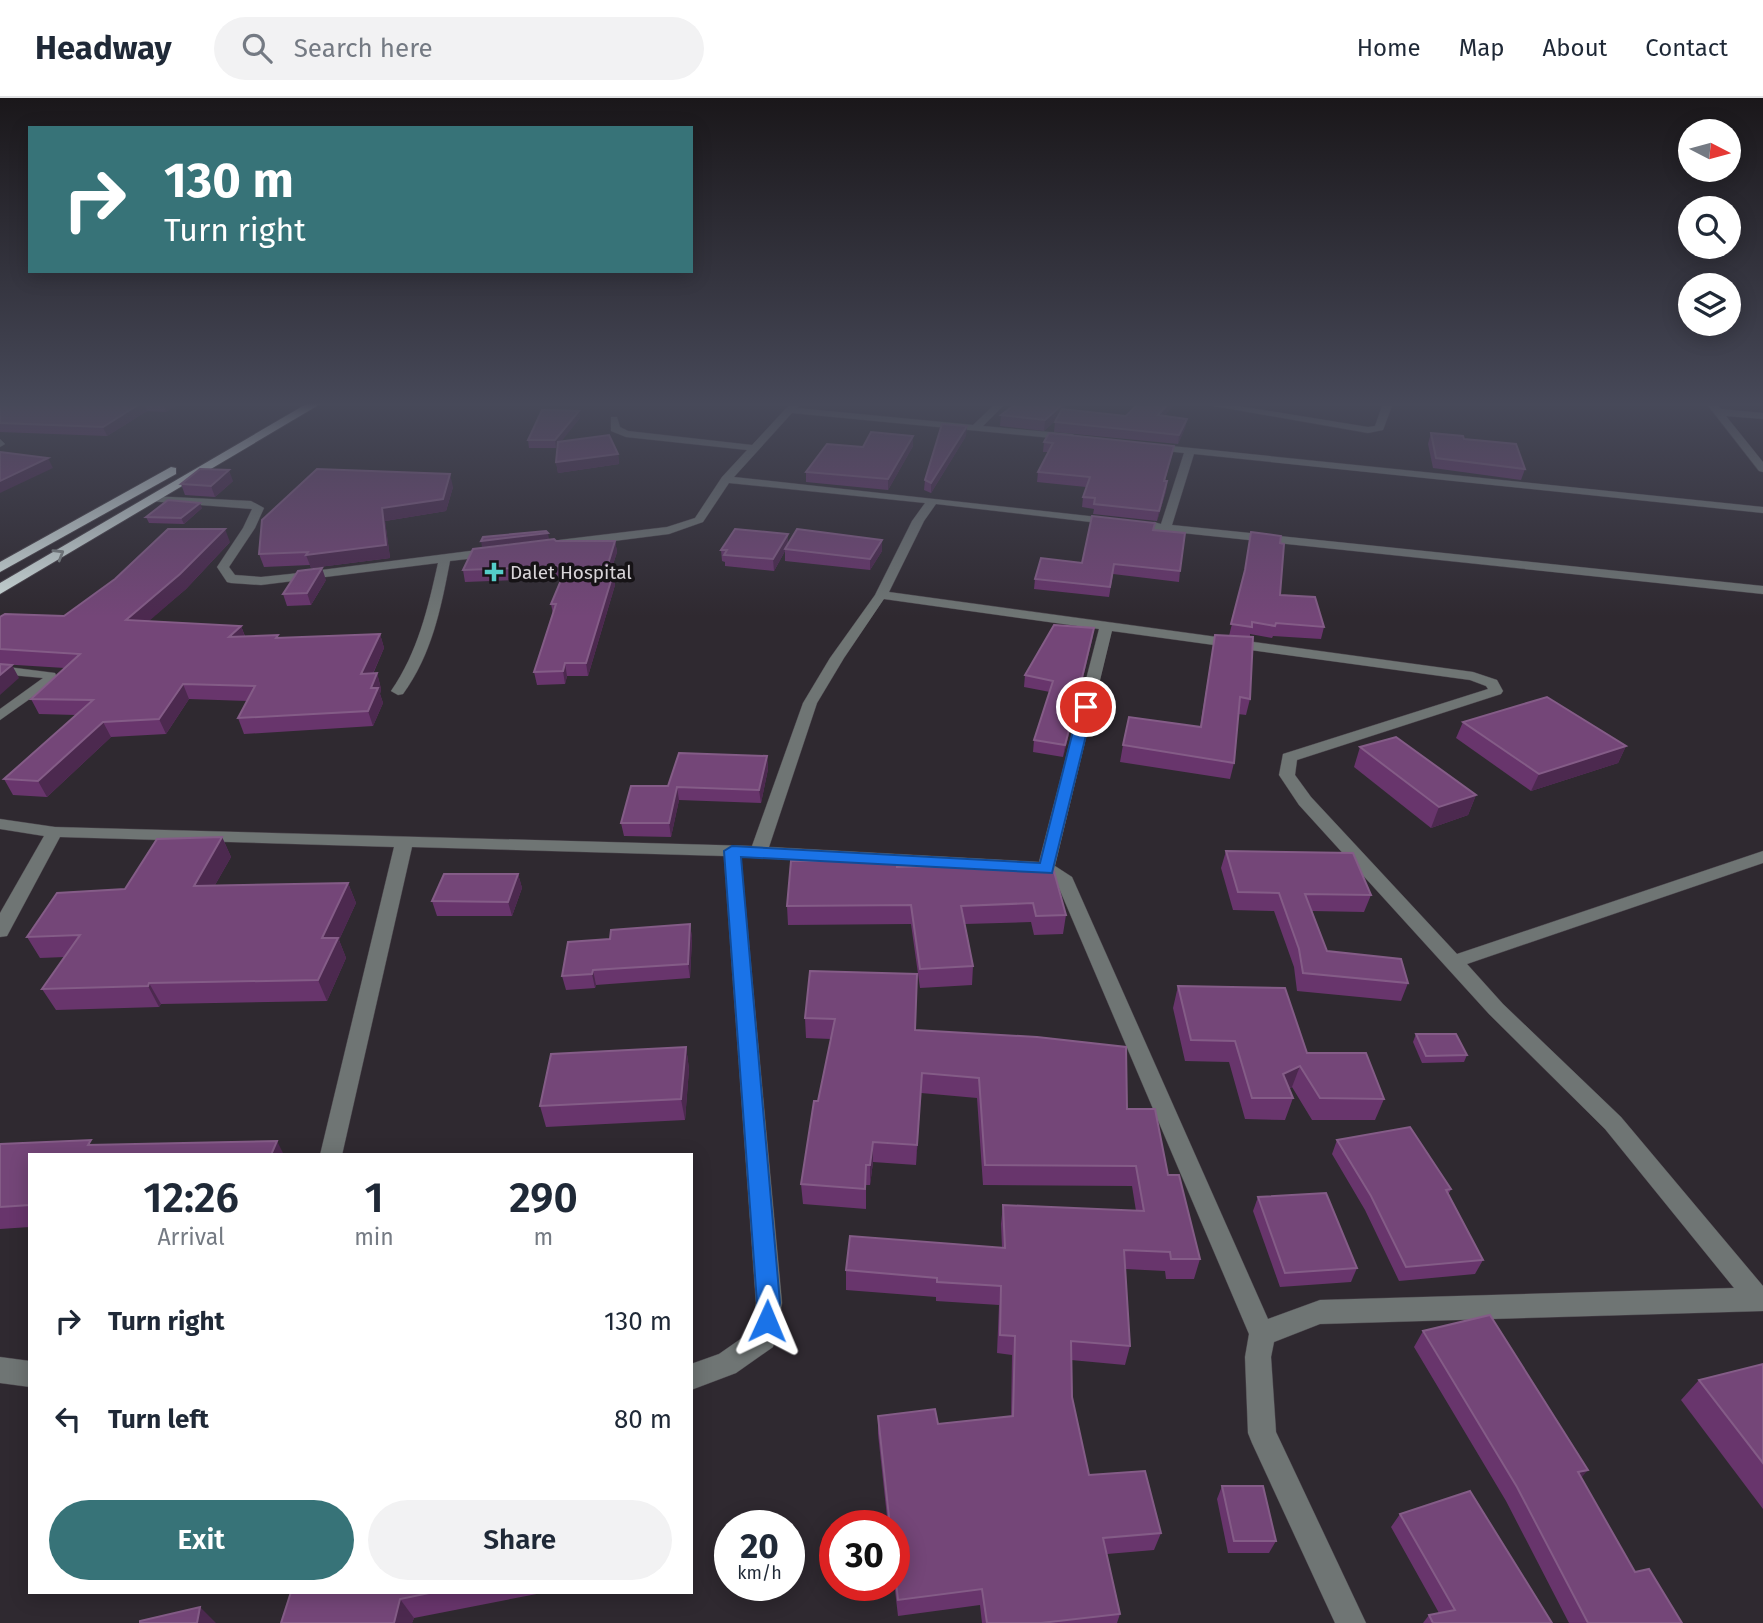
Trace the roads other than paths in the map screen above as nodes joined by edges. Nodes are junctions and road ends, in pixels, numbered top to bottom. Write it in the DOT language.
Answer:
graph roads {
  1 [pos="166,474"];
  2 [pos="194,474"];
  3 [pos="731,474"];
  4 [pos="1182,474"];
  5 [pos="1415,474"];
  6 [pos="726,479"];
  7 [pos="152,499"];
  8 [pos="933,500"];
  9 [pos="1763,510"];
  10 [pos="1165,527"];
  11 [pos="551,545"];
  12 [pos="511,550"];
  13 [pos="445,558"];
  14 [pos="0,568"];
  15 [pos="0,589"];
  16 [pos="1763,590"];
  17 [pos="881,595"];
  18 [pos="1106,626"];
  19 [pos="0,670"];
  20 [pos="398,691"];
  21 [pos="0,716"];
  22 [pos="0,824"];
  23 [pos="55,832"];
  24 [pos="404,843"];
  25 [pos="732,851"];
  26 [pos="758,853"];
  27 [pos="1763,857"];
  28 [pos="1046,869"];
  29 [pos="0,931"];
  30 [pos="1453,962"];
  31 [pos="331,1153"];
  32 [pos="1761,1299"];
  33 [pos="1262,1334"];
  34 [pos="0,1370"];
  35 [pos="28,1374"];
  36 [pos="693,1376"];
  37 [pos="1351,1623"];
  1 -- 14 [label="highway"];
  2 -- 7 [label="highway"];
  3 -- 6 [label="street"];
  4 -- 10 [label="street"];
  5 -- 9 [label="street"];
  6 -- 8 [label="street"];
  6 -- 11 [label="street"];
  7 -- 13 [label="street"];
  15 -- 7 [label="highway, one-way"];
  8 -- 10 [label="street"];
  8 -- 17 [label="street"];
  10 -- 16 [label="street"];
  12 -- 13 [label="street"];
  13 -- 20 [label="street"];
  17 -- 18 [label="street"];
  17 -- 26 [label="street"];
  18 -- 28 [label="street"];
  18 -- 30 [label="street"];
  19 -- 21 [label="street"];
  22 -- 23 [label="street"];
  23 -- 24 [label="street"];
  23 -- 29 [label="street"];
  24 -- 25 [label="street"];
  24 -- 31 [label="street"];
  25 -- 26 [label="street"];
  25 -- 36 [label="street"];
  26 -- 28 [label="street"];
  27 -- 30 [label="street"];
  28 -- 33 [label="street"];
  30 -- 32 [label="street"];
  32 -- 33 [label="street"];
  33 -- 37 [label="street"];
  34 -- 35 [label="street"];
}
